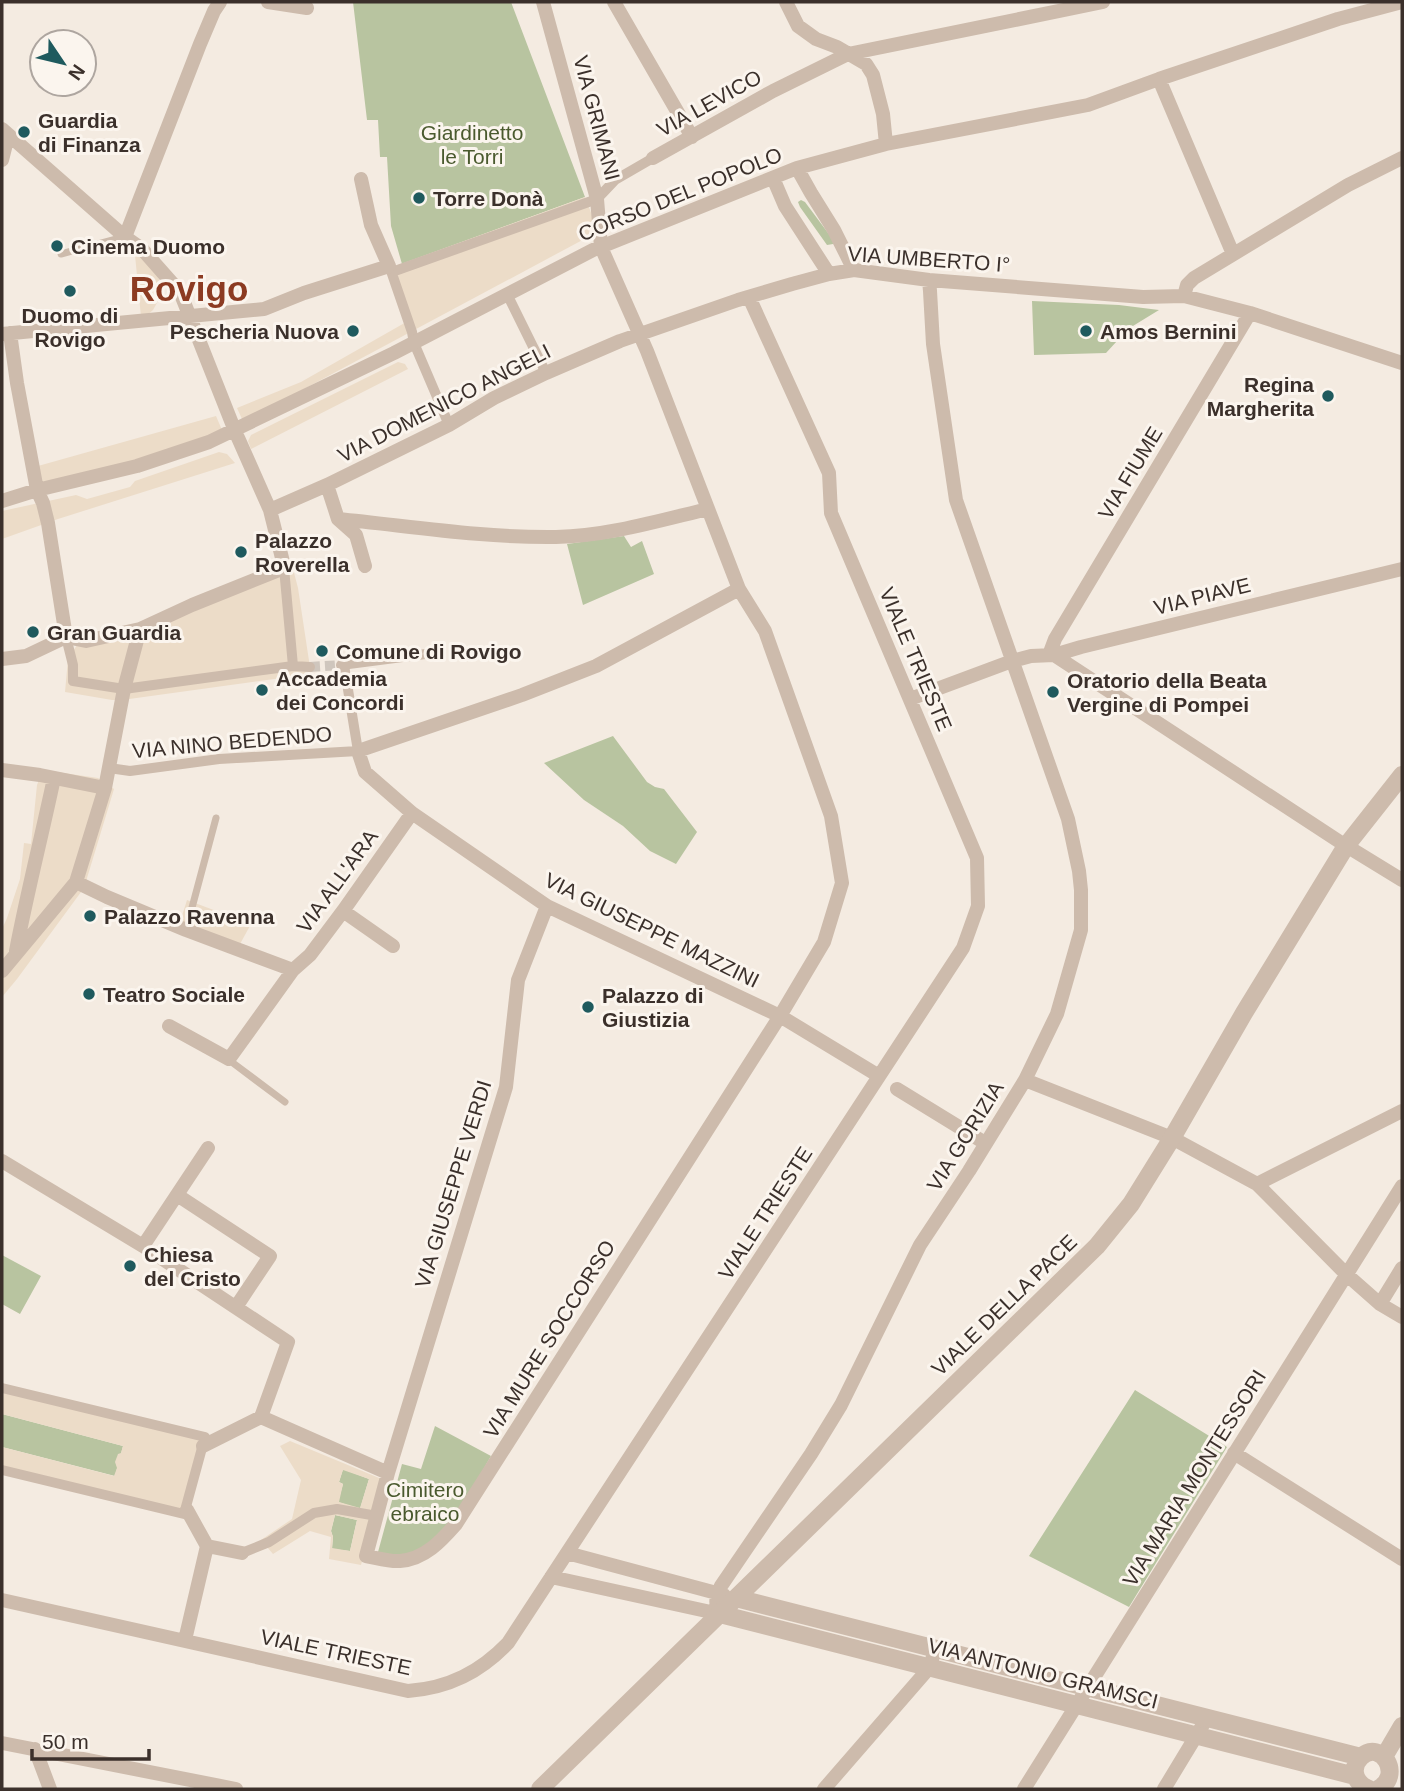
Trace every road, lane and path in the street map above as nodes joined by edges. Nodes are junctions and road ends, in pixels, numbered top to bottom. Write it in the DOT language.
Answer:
graph roads {
  1 [pos="220,2"];
  2 [pos="268,2"];
  3 [pos="543,2"];
  4 [pos="614,2"];
  5 [pos="786,2"];
  6 [pos="1103,2"];
  7 [pos="1402,2"];
  8 [pos="307,8"];
  9 [pos="848,54"];
  10 [pos="1159,79"];
  11 [pos="5,133"];
  12 [pos="692,137"];
  13 [pos="886,144"];
  14 [pos="653,158"];
  15 [pos="1402,158"];
  16 [pos="2,160"];
  17 [pos="797,168"];
  18 [pos="773,178"];
  19 [pos="361,179"];
  20 [pos="597,199"];
  21 [pos="125,237"];
  22 [pos="601,247"];
  23 [pos="61,254"];
  24 [pos="1233,254"];
  25 [pos="391,269"];
  26 [pos="854,270"];
  27 [pos="829,274"];
  28 [pos="929,280"];
  29 [pos="507,294"];
  30 [pos="1184,296"];
  31 [pos="749,297"];
  32 [pos="1250,313"];
  33 [pos="190,316"];
  34 [pos="6,333"];
  35 [pos="639,334"];
  36 [pos="414,343"];
  37 [pos="1402,363"];
  38 [pos="546,373"];
  39 [pos="449,425"];
  40 [pos="235,431"];
  41 [pos="327,485"];
  42 [pos="37,490"];
  43 [pos="2,501"];
  44 [pos="708,509"];
  45 [pos="270,510"];
  46 [pos="338,519"];
  47 [pos="365,566"];
  48 [pos="284,568"];
  49 [pos="1402,569"];
  50 [pos="739,589"];
  51 [pos="140,629"];
  52 [pos="66,637"];
  53 [pos="441,652"];
  54 [pos="1051,655"];
  55 [pos="2,659"];
  56 [pos="1012,661"];
  57 [pos="293,666"];
  58 [pos="310,667"];
  59 [pos="124,689"];
  60 [pos="910,699"];
  61 [pos="358,751"];
  62 [pos="109,768"];
  63 [pos="2,770"];
  64 [pos="1402,775"];
  65 [pos="54,778"];
  66 [pos="105,788"];
  67 [pos="412,813"];
  68 [pos="216,818"];
  69 [pos="1346,846"];
  70 [pos="1402,880"];
  71 [pos="76,882"];
  72 [pos="547,906"];
  73 [pos="343,911"];
  74 [pos="186,930"];
  75 [pos="393,946"];
  76 [pos="16,953"];
  77 [pos="293,970"];
  78 [pos="2,971"];
  79 [pos="780,1016"];
  80 [pos="169,1026"];
  81 [pos="229,1059"];
  82 [pos="879,1076"];
  83 [pos="1025,1080"];
  84 [pos="897,1089"];
  85 [pos="285,1102"];
  86 [pos="1402,1111"];
  87 [pos="1172,1139"];
  88 [pos="985,1143"];
  89 [pos="208,1148"];
  90 [pos="2,1161"];
  91 [pos="1257,1184"];
  92 [pos="1402,1185"];
  93 [pos="177,1195"];
  94 [pos="143,1246"];
  95 [pos="1402,1268"];
  96 [pos="1346,1275"];
  97 [pos="1380,1304"];
  98 [pos="236,1307"];
  99 [pos="1402,1317"];
  100 [pos="2,1388"];
  101 [pos="261,1417"];
  102 [pos="203,1446"];
  103 [pos="1234,1453"];
  104 [pos="2,1471"];
  105 [pos="388,1472"];
  106 [pos="187,1510"];
  107 [pos="377,1516"];
  108 [pos="207,1546"];
  109 [pos="242,1553"];
  110 [pos="568,1553"];
  111 [pos="1402,1559"];
  112 [pos="551,1577"];
  113 [pos="717,1593"];
  114 [pos="736,1598"];
  115 [pos="2,1600"];
  116 [pos="720,1614"];
  117 [pos="185,1640"];
  118 [pos="935,1649"];
  119 [pos="930,1667"];
  120 [pos="1087,1688"];
  121 [pos="1077,1705"];
  122 [pos="1207,1718"];
  123 [pos="1402,1726"];
  124 [pos="1197,1735"];
  125 [pos="2,1743"];
  126 [pos="35,1749"];
  127 [pos="1361,1757"];
  128 [pos="1392,1760"];
  129 [pos="1374,1786"];
  130 [pos="50,1789"];
  131 [pos="236,1789"];
  132 [pos="540,1789"];
  133 [pos="824,1789"];
  134 [pos="1024,1789"];
  135 [pos="1164,1789"];
  1 -- 21 [label="street"];
  2 -- 8 [label="street"];
  3 -- 20 [label="street, VIA GRIMANI"];
  4 -- 12 [label="street"];
  5 -- 9 [label="street"];
  6 -- 9 [label="street, VIA LEVICO"];
  7 -- 10 [label="street, CORSO DEL POPOLO"];
  9 -- 12 [label="street, VIA LEVICO"];
  9 -- 13 [label="street"];
  10 -- 13 [label="street, CORSO DEL POPOLO"];
  10 -- 24 [label="street"];
  11 -- 16 [label="street"];
  11 -- 21 [label="street"];
  12 -- 14 [label="street, VIA LEVICO"];
  13 -- 17 [label="street, CORSO DEL POPOLO"];
  14 -- 20 [label="street, VIA LEVICO"];
  15 -- 24 [label="street"];
  17 -- 18 [label="street, CORSO DEL POPOLO"];
  17 -- 26 [label="street"];
  18 -- 22 [label="street, CORSO DEL POPOLO"];
  18 -- 27 [label="street"];
  19 -- 25 [label="street"];
  20 -- 22 [label="street, VIA GRIMANI"];
  20 -- 25 [label="street"];
  21 -- 23 [label="lane"];
  21 -- 33 [label="street"];
  22 -- 29 [label="street, CORSO DEL POPOLO"];
  22 -- 35 [label="street, VIA GRIMANI"];
  24 -- 30 [label="street"];
  25 -- 33 [label="street"];
  25 -- 36 [label="street"];
  26 -- 27 [label="street, VIA UMBERTO I°"];
  26 -- 28 [label="street, VIA UMBERTO I°"];
  27 -- 31 [label="street, VIA UMBERTO I°"];
  28 -- 30 [label="street, VIA UMBERTO I°"];
  28 -- 56 [label="street, VIA GORIZIA"];
  29 -- 36 [label="street, CORSO DEL POPOLO"];
  29 -- 38 [label="street"];
  30 -- 32 [label="street, VIA UMBERTO I°"];
  31 -- 35 [label="street, VIA UMBERTO I°"];
  31 -- 60 [label="street, VIALE TRIESTE"];
  32 -- 37 [label="street, VIA UMBERTO I°"];
  32 -- 54 [label="street, VIA FIUME"];
  33 -- 34 [label="street"];
  33 -- 40 [label="street"];
  34 -- 42 [label="street"];
  35 -- 38 [label="street, VIA DOMENICO ANGELI"];
  35 -- 44 [label="street, VIA GRIMANI"];
  36 -- 39 [label="street"];
  36 -- 40 [label="street, CORSO DEL POPOLO"];
  38 -- 39 [label="street, VIA DOMENICO ANGELI"];
  39 -- 41 [label="street, VIA DOMENICO ANGELI"];
  40 -- 42 [label="street, CORSO DEL POPOLO"];
  40 -- 45 [label="street"];
  41 -- 45 [label="street, VIA DOMENICO ANGELI"];
  41 -- 46 [label="street"];
  42 -- 43 [label="street, CORSO DEL POPOLO"];
  42 -- 52 [label="street"];
  44 -- 46 [label="street"];
  44 -- 50 [label="street, VIA GRIMANI"];
  45 -- 48 [label="street"];
  46 -- 47 [label="street"];
  48 -- 51 [label="street"];
  48 -- 57 [label="street"];
  49 -- 54 [label="street, VIA PIAVE"];
  50 -- 61 [label="street"];
  50 -- 79 [label="street, VIA GRIMANI"];
  51 -- 52 [label="street"];
  51 -- 59 [label="street"];
  52 -- 55 [label="street"];
  52 -- 59 [label="street"];
  53 -- 61 [label="street"];
  54 -- 56 [label="street, VIA PIAVE"];
  54 -- 69 [label="street"];
  56 -- 60 [label="street, VIA PIAVE"];
  56 -- 83 [label="street, VIA GORIZIA"];
  57 -- 58 [label="street"];
  57 -- 59 [label="street"];
  59 -- 62 [label="street"];
  60 -- 82 [label="street, VIALE TRIESTE"];
  61 -- 62 [label="street, VIA NINO BEDENDO"];
  61 -- 67 [label="street, VIA GIUSEPPE MAZZINI"];
  62 -- 66 [label="street"];
  63 -- 65 [label="street"];
  64 -- 69 [label="street, VIALE DELLA PACE"];
  65 -- 66 [label="street"];
  65 -- 76 [label="street"];
  66 -- 71 [label="street"];
  67 -- 72 [label="street, VIA GIUSEPPE MAZZINI"];
  67 -- 73 [label="street, VIA ALL'ARA"];
  68 -- 74 [label="lane"];
  69 -- 70 [label="street"];
  69 -- 87 [label="street, VIALE DELLA PACE"];
  71 -- 74 [label="street"];
  71 -- 76 [label="street"];
  72 -- 79 [label="street, VIA GIUSEPPE MAZZINI"];
  72 -- 105 [label="street, VIA GIUSEPPE VERDI"];
  73 -- 75 [label="street"];
  73 -- 77 [label="street, VIA ALL'ARA"];
  74 -- 77 [label="street"];
  76 -- 78 [label="street"];
  77 -- 81 [label="street, VIA ALL'ARA"];
  79 -- 82 [label="street, VIA GIUSEPPE MAZZINI"];
  79 -- 107 [label="street, VIA MURE SOCCORSO"];
  80 -- 81 [label="street"];
  81 -- 85 [label="lane"];
  82 -- 110 [label="street, VIALE TRIESTE"];
  83 -- 87 [label="street"];
  83 -- 88 [label="street, VIA GORIZIA"];
  84 -- 88 [label="street"];
  86 -- 91 [label="street"];
  87 -- 91 [label="street"];
  87 -- 114 [label="street, VIALE DELLA PACE"];
  88 -- 113 [label="street, VIA GORIZIA"];
  89 -- 93 [label="street"];
  90 -- 94 [label="street"];
  91 -- 96 [label="street"];
  92 -- 96 [label="street, VIA MARIA MONTESSORI"];
  93 -- 94 [label="street"];
  93 -- 98 [label="street"];
  94 -- 98 [label="street"];
  95 -- 97 [label="street"];
  96 -- 97 [label="street"];
  96 -- 103 [label="street, VIA MARIA MONTESSORI"];
  97 -- 99 [label="street"];
  98 -- 101 [label="street"];
  100 -- 104 [label="street"];
  101 -- 102 [label="street"];
  101 -- 105 [label="street"];
  103 -- 111 [label="street"];
  103 -- 120 [label="street, VIA MARIA MONTESSORI"];
  105 -- 107 [label="street, VIA MURE SOCCORSO"];
  106 -- 108 [label="street"];
  107 -- 109 [label="street"];
  108 -- 109 [label="street"];
  108 -- 117 [label="street"];
  110 -- 112 [label="street, VIALE TRIESTE"];
  110 -- 113 [label="street"];
  112 -- 116 [label="street"];
  112 -- 117 [label="street, VIALE TRIESTE"];
  113 -- 114 [label="street"];
  113 -- 116 [label="street"];
  114 -- 116 [label="street, VIALE DELLA PACE"];
  114 -- 118 [label="street, VIA ANTONIO GRAMSCI"];
  115 -- 117 [label="street, VIALE TRIESTE"];
  116 -- 119 [label="street, VIA ANTONIO GRAMSCI"];
  116 -- 132 [label="street, VIALE DELLA PACE"];
  118 -- 119 [label="street"];
  118 -- 120 [label="street, VIA ANTONIO GRAMSCI"];
  119 -- 121 [label="street, VIA ANTONIO GRAMSCI"];
  119 -- 133 [label="street"];
  120 -- 121 [label="street, VIA MARIA MONTESSORI"];
  120 -- 122 [label="street, VIA ANTONIO GRAMSCI"];
  121 -- 124 [label="street, VIA ANTONIO GRAMSCI"];
  121 -- 134 [label="street, VIA MARIA MONTESSORI"];
  122 -- 124 [label="street"];
  122 -- 127 [label="street, VIA ANTONIO GRAMSCI"];
  123 -- 128 [label="street"];
  124 -- 129 [label="street, VIA ANTONIO GRAMSCI"];
  124 -- 135 [label="street"];
  125 -- 126 [label="street"];
  126 -- 130 [label="street"];
  126 -- 131 [label="street"];
  127 -- 128 [label="street"];
  127 -- 129 [label="street"];
  128 -- 129 [label="street"];
}
